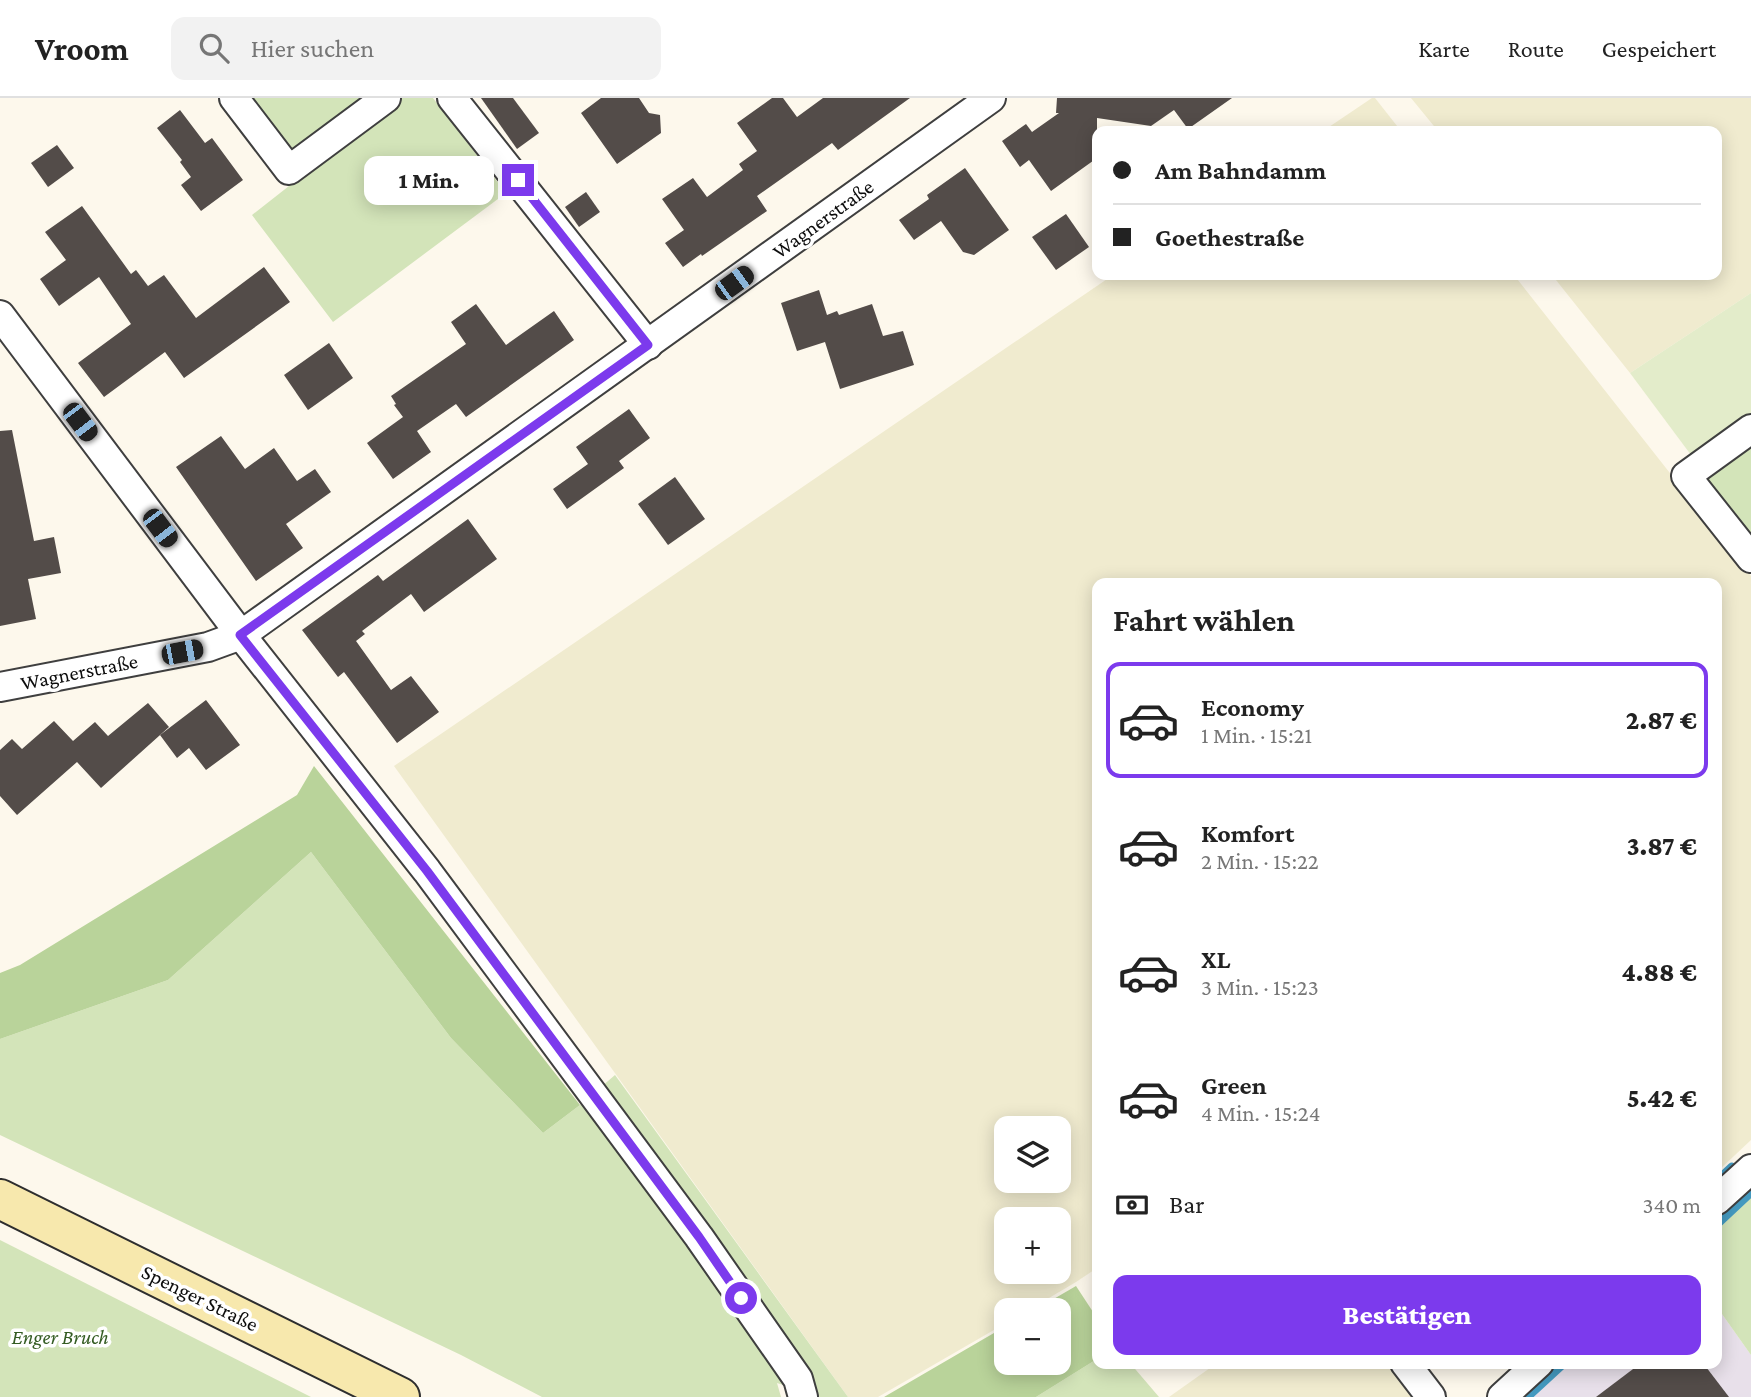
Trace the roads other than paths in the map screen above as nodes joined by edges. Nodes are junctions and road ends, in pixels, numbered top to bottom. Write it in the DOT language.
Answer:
graph roads {
  1 [pos="234,98"];
  2 [pos="386,98"];
  3 [pos="452,98"];
  4 [pos="991,98"];
  5 [pos="0,315"];
  6 [pos="648,345"];
  7 [pos="1751,429"];
  8 [pos="1751,558"];
  9 [pos="240,635"];
  10 [pos="0,687"];
  11 [pos="1751,1169"];
  12 [pos="1722,1195"];
  13 [pos="0,1199"];
  14 [pos="1410,1369"];
  15 [pos="1532,1369"];
  16 [pos="400,1397"];
  17 [pos="803,1397"];
  18 [pos="1431,1397"];
  19 [pos="1502,1397"];
  1 -- 2 [label="street"];
  3 -- 6 [label="street"];
  4 -- 6 [label="street, Wagnerstraße"];
  5 -- 9 [label="street"];
  6 -- 9 [label="street, Wagnerstraße"];
  7 -- 8 [label="street"];
  9 -- 10 [label="street, Wagnerstraße"];
  9 -- 17 [label="street"];
  11 -- 12 [label="street"];
  13 -- 16 [label="street, Spenger Straße"];
  14 -- 18 [label="street"];
  15 -- 19 [label="street"];
}
